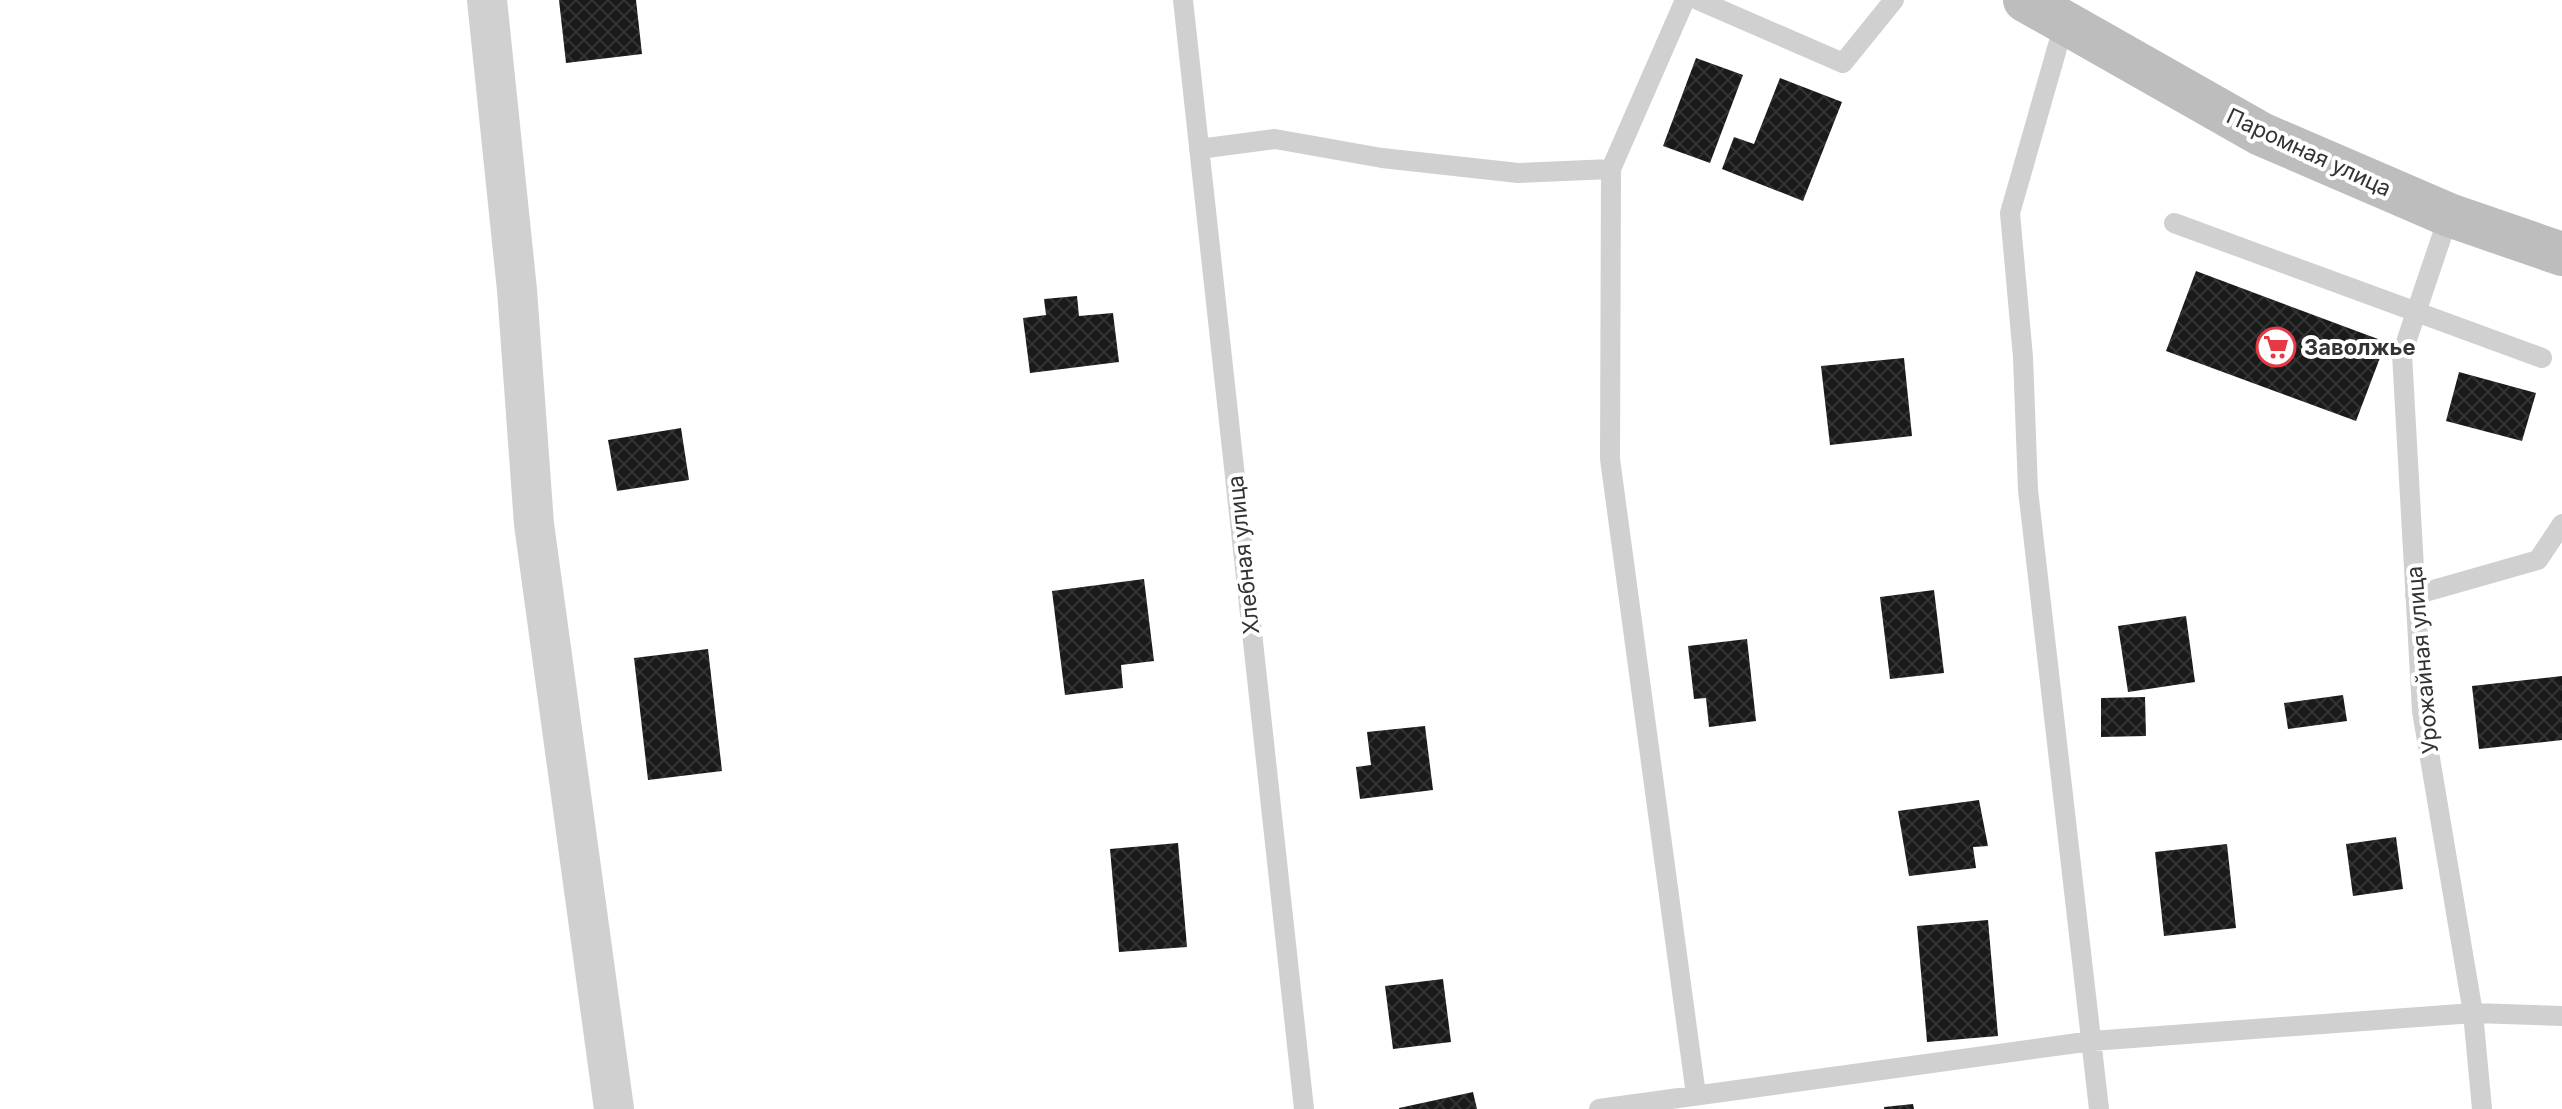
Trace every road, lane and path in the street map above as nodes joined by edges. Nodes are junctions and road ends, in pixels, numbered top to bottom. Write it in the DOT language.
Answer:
graph roads {
  1 [pos="487,0"];
  2 [pos="1183,0"];
  3 [pos="1685,0"];
  4 [pos="1698,0"];
  5 [pos="1894,0"];
  6 [pos="2025,0"];
  7 [pos="2064,24"];
  8 [pos="1199,149"];
  9 [pos="1611,169"];
  10 [pos="2449,215"];
  11 [pos="2174,223"];
  12 [pos="2562,254"];
  13 [pos="2416,312"];
  14 [pos="2542,358"];
  15 [pos="2562,524"];
  16 [pos="2415,595"];
  17 [pos="2473,1013"];
  18 [pos="2562,1016"];
  19 [pos="2092,1041"];
  20 [pos="1696,1095"];
  21 [pos="614,1109"];
  22 [pos="1304,1109"];
  23 [pos="1599,1109"];
  24 [pos="2099,1109"];
  25 [pos="2482,1109"];
  1 -- 21 [label="street"];
  2 -- 8 [label="lane, Хлебная улица"];
  3 -- 9 [label="lane"];
  4 -- 5 [label="lane"];
  6 -- 7 [label="street, Паромная улица"];
  7 -- 10 [label="street, Паромная улица"];
  7 -- 19 [label="lane"];
  8 -- 9 [label="lane"];
  8 -- 22 [label="lane, Хлебная улица"];
  9 -- 20 [label="lane"];
  10 -- 12 [label="street, Паромная улица"];
  10 -- 13 [label="lane, Урожайная улица"];
  11 -- 13 [label="lane"];
  13 -- 14 [label="lane"];
  13 -- 16 [label="lane, Урожайная улица"];
  15 -- 16 [label="lane"];
  16 -- 17 [label="lane, Урожайная улица"];
  17 -- 18 [label="lane"];
  17 -- 19 [label="lane"];
  17 -- 25 [label="lane, Урожайная улица"];
  19 -- 20 [label="lane"];
  19 -- 24 [label="lane"];
  20 -- 23 [label="lane"];
}
